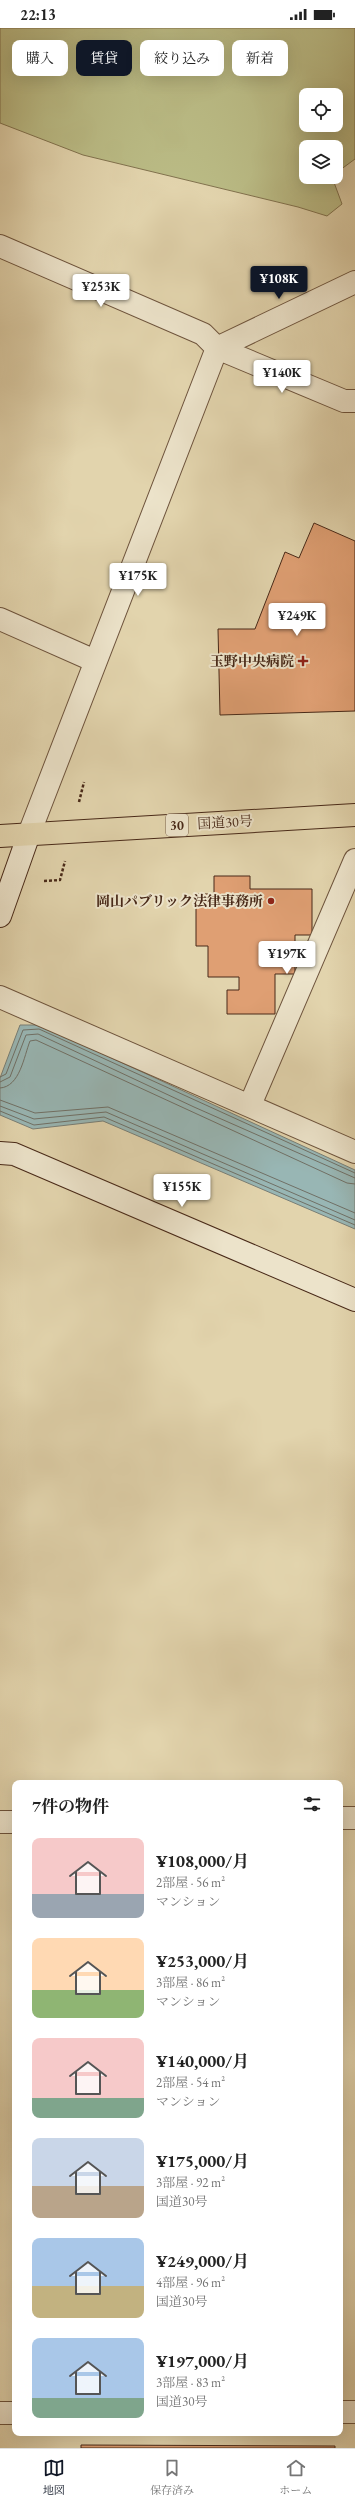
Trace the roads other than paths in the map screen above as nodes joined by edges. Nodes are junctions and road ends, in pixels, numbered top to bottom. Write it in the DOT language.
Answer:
graph roads {
  1 [pos="0,246"];
  2 [pos="355,282"];
  3 [pos="217,348"];
  4 [pos="355,401"];
  5 [pos="0,619"];
  6 [pos="94,661"];
  7 [pos="355,815"];
  8 [pos="29,834"];
  9 [pos="0,836"];
  10 [pos="355,860"];
  11 [pos="0,916"];
  12 [pos="0,997"];
  13 [pos="250,1105"];
  14 [pos="355,1152"];
  15 [pos="0,1153"];
  16 [pos="355,1300"];
  17 [pos="343,1818"];
  18 [pos="355,1818"];
  19 [pos="0,1822"];
  20 [pos="12,1822"];
  21 [pos="343,2412"];
  22 [pos="355,2412"];
  23 [pos="0,2413"];
  24 [pos="12,2413"];
  1 -- 3 [label="street"];
  2 -- 3 [label="street"];
  3 -- 4 [label="street"];
  3 -- 6 [label="street"];
  5 -- 6 [label="street"];
  6 -- 8 [label="street"];
  7 -- 8 [label="highway, 国道30号 / 30"];
  8 -- 9 [label="highway, 国道30号 / 30"];
  8 -- 11 [label="street"];
  10 -- 13 [label="street"];
  12 -- 13 [label="street"];
  13 -- 14 [label="street"];
  15 -- 16 [label="street"];
  17 -- 18 [label="street"];
  19 -- 20 [label="street"];
  21 -- 22 [label="street"];
  23 -- 24 [label="street"];
}
